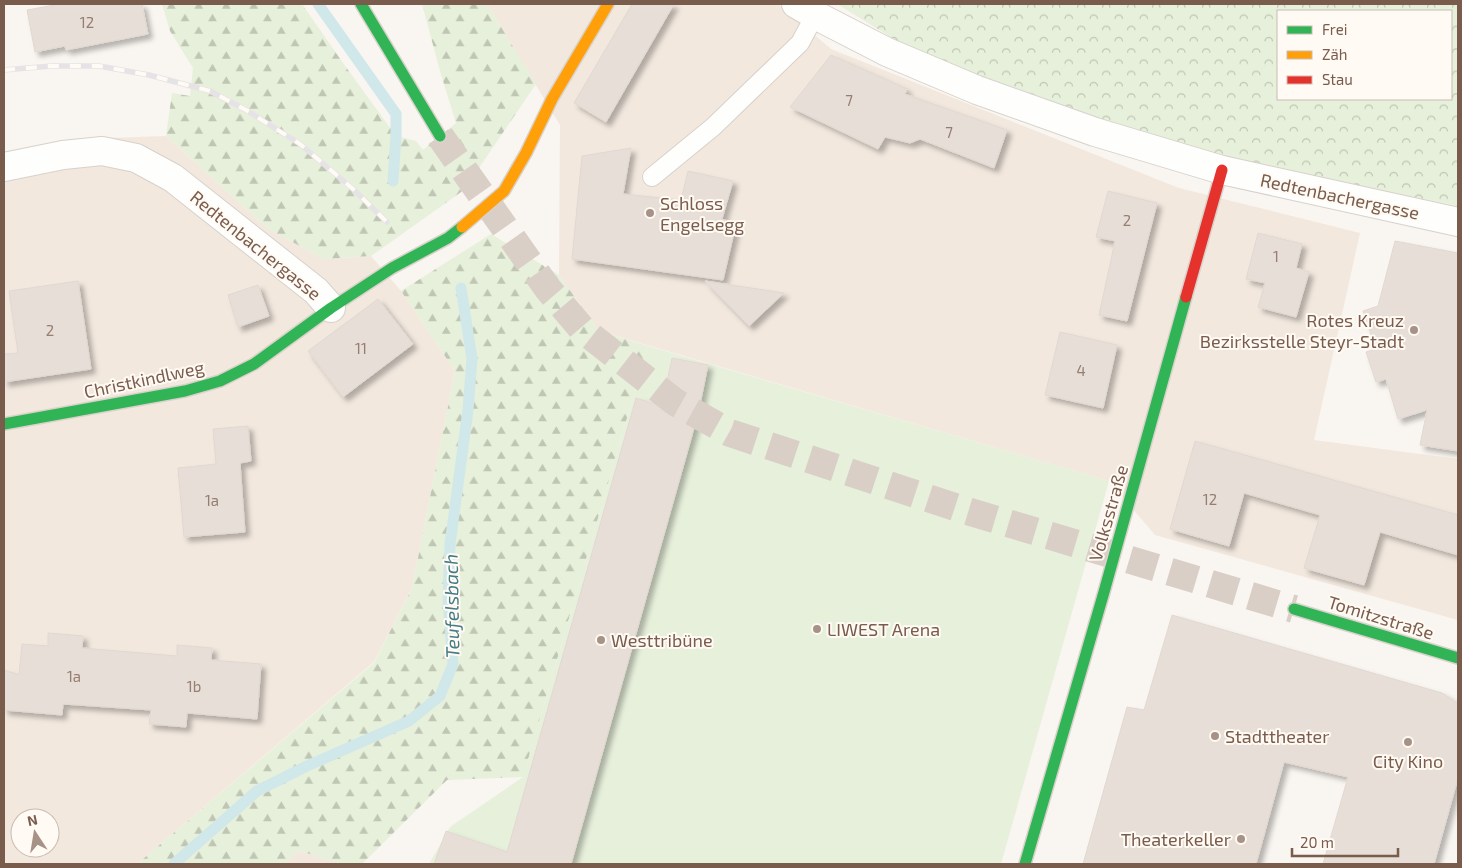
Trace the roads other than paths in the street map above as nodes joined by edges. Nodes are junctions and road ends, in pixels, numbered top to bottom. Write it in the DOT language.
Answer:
graph roads {
  1 [pos="361,4"];
  2 [pos="608,4"];
  3 [pos="806,10"];
  4 [pos="440,136"];
  5 [pos="4,167"];
  6 [pos="1222,170"];
  7 [pos="652,177"];
  8 [pos="1458,222"];
  9 [pos="331,308"];
  10 [pos="4,424"];
  11 [pos="1294,609"];
  12 [pos="1458,658"];
  13 [pos="1025,864"];
  1 -- 4 [label="street"];
  2 -- 9 [label="street, Redtenbachergasse"];
  3 -- 6 [label="street, Redtenbachergasse"];
  3 -- 7 [label="lane"];
  5 -- 9 [label="street, Redtenbachergasse"];
  6 -- 8 [label="street, Redtenbachergasse"];
  6 -- 13 [label="street, Volksstraße"];
  9 -- 10 [label="street, Christkindlweg"];
  11 -- 12 [label="street, Tomitzstraße"];
}
